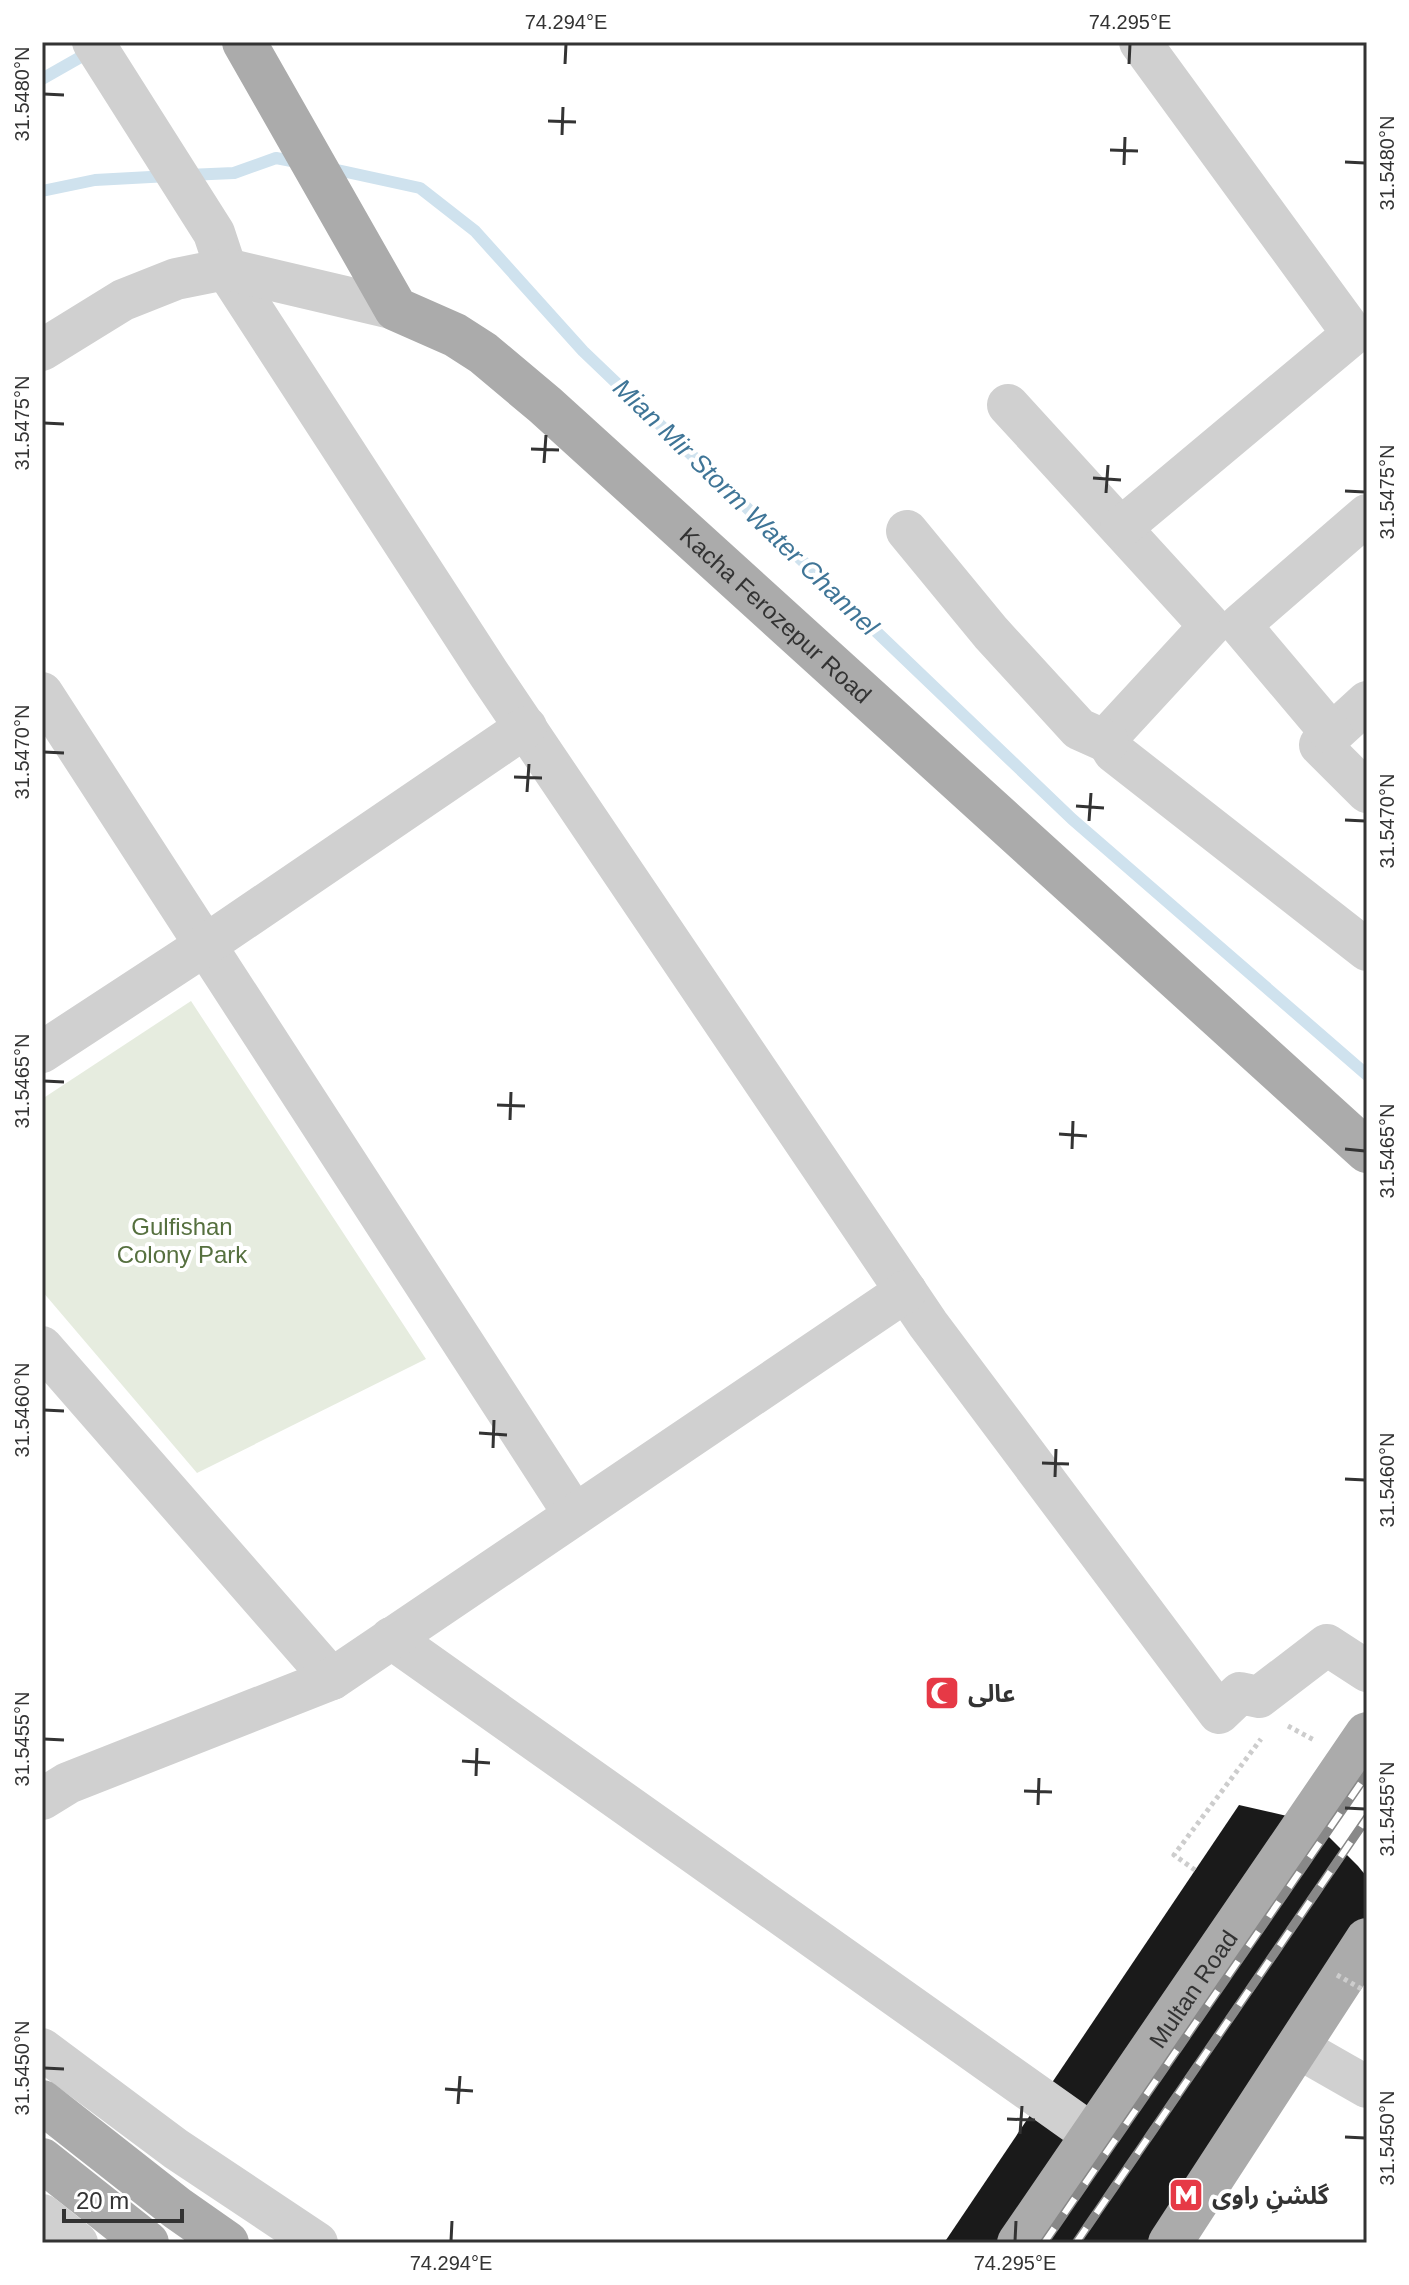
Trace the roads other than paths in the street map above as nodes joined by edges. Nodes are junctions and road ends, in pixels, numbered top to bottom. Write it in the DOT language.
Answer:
graph roads {
  1 [pos="93,42"];
  2 [pos="244,42"];
  3 [pos="1140,42"];
  4 [pos="220,251"];
  5 [pos="388,297"];
  6 [pos="1362,335"];
  7 [pos="42,350"];
  8 [pos="1008,405"];
  9 [pos="1367,515"];
  10 [pos="1121,528"];
  11 [pos="907,531"];
  12 [pos="1225,626"];
  13 [pos="42,693"];
  14 [pos="1367,702"];
  15 [pos="526,727"];
  16 [pos="1332,734"];
  17 [pos="1108,742"];
  18 [pos="1367,792"];
  19 [pos="207,944"];
  20 [pos="1367,950"];
  21 [pos="42,1052"];
  22 [pos="1367,1151"];
  23 [pos="906,1291"];
  24 [pos="42,1347"];
  25 [pos="574,1514"];
  26 [pos="391,1638"];
  27 [pos="1367,1671"];
  28 [pos="332,1679"];
  29 [pos="1367,1734"];
  30 [pos="42,1799"];
  31 [pos="1367,1940"];
  32 [pos="1297,2047"];
  33 [pos="42,2049"];
  34 [pos="1367,2087"];
  35 [pos="42,2102"];
  36 [pos="1091,2134"];
  37 [pos="42,2160"];
  38 [pos="42,2215"];
  39 [pos="77,2243"];
  40 [pos="147,2243"];
  41 [pos="227,2243"];
  42 [pos="317,2243"];
  43 [pos="1019,2243"];
  44 [pos="1170,2243"];
  1 -- 4 [label="street"];
  2 -- 5 [label="main road"];
  3 -- 6 [label="street"];
  4 -- 5 [label="street"];
  4 -- 7 [label="street"];
  4 -- 15 [label="street"];
  5 -- 22 [label="main road, Kacha Ferozepur Road"];
  6 -- 10 [label="street"];
  8 -- 10 [label="street"];
  9 -- 12 [label="street"];
  10 -- 12 [label="street"];
  11 -- 17 [label="street"];
  12 -- 16 [label="street"];
  12 -- 17 [label="street"];
  13 -- 19 [label="street"];
  14 -- 16 [label="street"];
  15 -- 19 [label="street"];
  15 -- 23 [label="street"];
  16 -- 18 [label="street"];
  17 -- 20 [label="street"];
  19 -- 21 [label="street"];
  19 -- 25 [label="street"];
  23 -- 25 [label="street"];
  23 -- 27 [label="street"];
  24 -- 28 [label="street"];
  25 -- 26 [label="street"];
  26 -- 28 [label="street"];
  26 -- 36 [label="street"];
  28 -- 30 [label="street"];
  29 -- 36 [label="main road, Multan Road"];
  31 -- 32 [label="main road"];
  32 -- 34 [label="street"];
  32 -- 44 [label="main road"];
  33 -- 42 [label="street"];
  35 -- 41 [label="main road"];
  36 -- 43 [label="main road, Multan Road"];
  37 -- 40 [label="main road"];
  38 -- 39 [label="street"];
}
